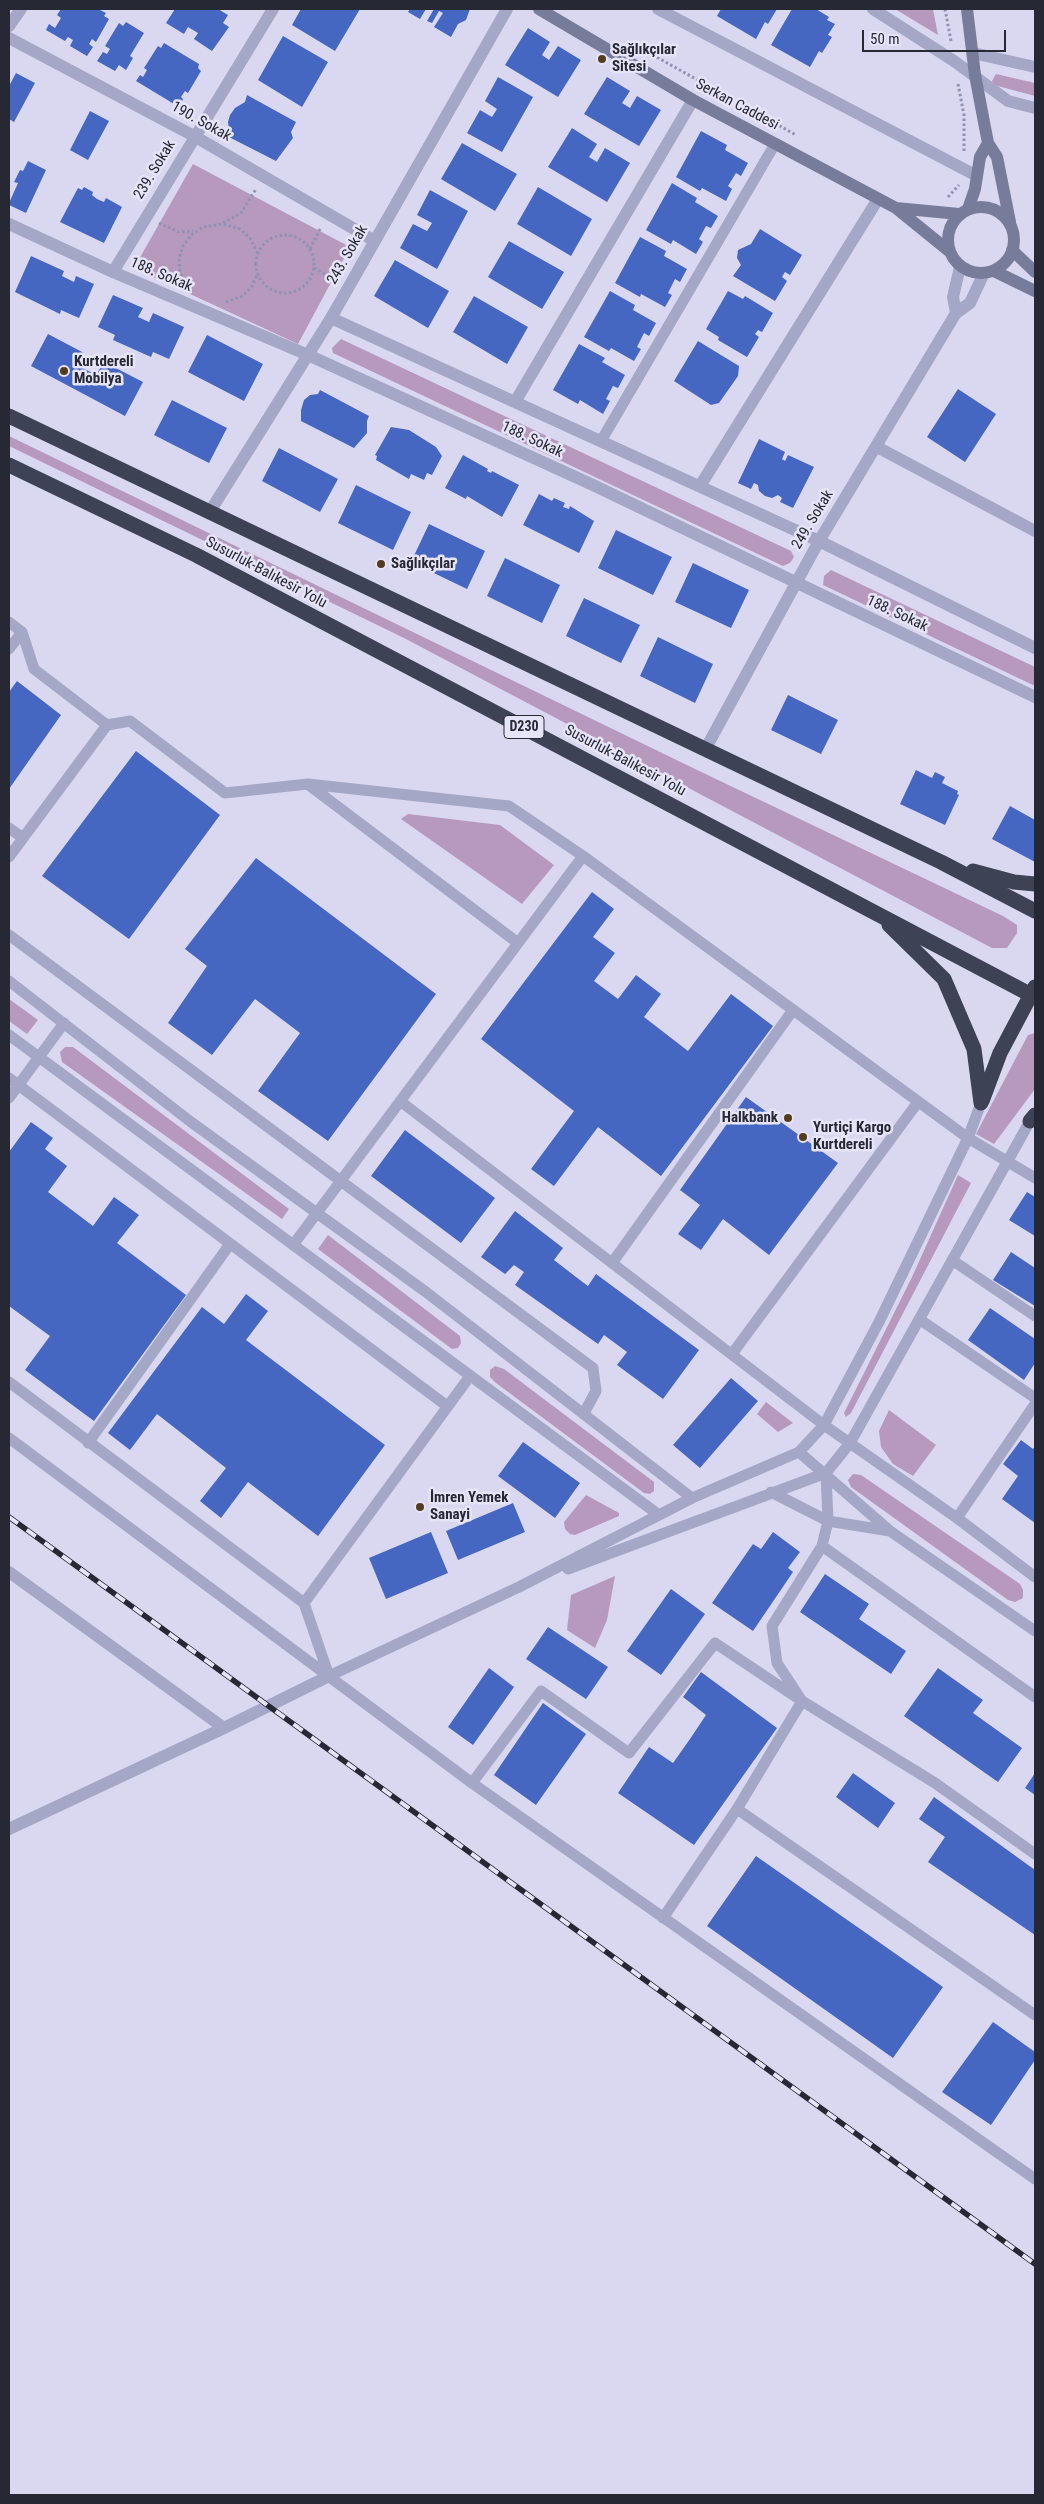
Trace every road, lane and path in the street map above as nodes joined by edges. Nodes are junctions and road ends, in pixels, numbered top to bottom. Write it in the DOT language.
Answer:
graph roads {
  1 [pos="21,9"];
  2 [pos="273,9"];
  3 [pos="507,9"];
  4 [pos="539,9"];
  5 [pos="658,9"];
  6 [pos="873,9"];
  7 [pos="968,9"];
  8 [pos="9,26"];
  9 [pos="9,38"];
  10 [pos="973,53"];
  11 [pos="1035,67"];
  12 [pos="975,75"];
  13 [pos="693,100"];
  14 [pos="1035,108"];
  15 [pos="194,136"];
  16 [pos="988,143"];
  17 [pos="775,144"];
  18 [pos="263,176"];
  19 [pos="977,176"];
  20 [pos="878,199"];
  21 [pos="896,208"];
  22 [pos="963,212"];
  23 [pos="328,213"];
  24 [pos="146,217"];
  25 [pos="9,224"];
  26 [pos="222,224"];
  27 [pos="1010,224"];
  28 [pos="196,230"];
  29 [pos="375,241"];
  30 [pos="310,249"];
  31 [pos="1012,250"];
  32 [pos="949,251"];
  33 [pos="258,254"];
  34 [pos="960,267"];
  35 [pos="314,268"];
  36 [pos="113,272"];
  37 [pos="989,272"];
  38 [pos="1035,272"];
  39 [pos="258,273"];
  40 [pos="349,287"];
  41 [pos="1035,291"];
  42 [pos="190,292"];
  43 [pos="218,303"];
  44 [pos="956,313"];
  45 [pos="331,318"];
  46 [pos="308,356"];
  47 [pos="515,402"];
  48 [pos="9,416"];
  49 [pos="601,441"];
  50 [pos="877,447"];
  51 [pos="9,465"];
  52 [pos="700,486"];
  53 [pos="209,513"];
  54 [pos="1035,531"];
  55 [pos="818,541"];
  56 [pos="796,584"];
  57 [pos="9,622"];
  58 [pos="22,632"];
  59 [pos="1035,648"];
  60 [pos="9,649"];
  61 [pos="1035,697"];
  62 [pos="107,725"];
  63 [pos="706,748"];
  64 [pos="308,784"];
  65 [pos="9,828"];
  66 [pos="23,838"];
  67 [pos="583,856"];
  68 [pos="9,857"];
  69 [pos="941,862"];
  70 [pos="1035,884"];
  71 [pos="1035,911"];
  72 [pos="876,912"];
  73 [pos="9,934"];
  74 [pos="518,943"];
  75 [pos="9,981"];
  76 [pos="1034,993"];
  77 [pos="793,1010"];
  78 [pos="64,1023"];
  79 [pos="9,1034"];
  80 [pos="39,1057"];
  81 [pos="13,1082"];
  82 [pos="9,1098"];
  83 [pos="400,1101"];
  84 [pos="918,1102"];
  85 [pos="981,1103"];
  86 [pos="1033,1118"];
  87 [pos="968,1138"];
  88 [pos="1008,1162"];
  89 [pos="1035,1178"];
  90 [pos="340,1182"];
  91 [pos="318,1212"];
  92 [pos="230,1244"];
  93 [pos="293,1245"];
  94 [pos="952,1260"];
  95 [pos="612,1262"];
  96 [pos="1035,1316"];
  97 [pos="919,1319"];
  98 [pos="732,1354"];
  99 [pos="470,1376"];
  100 [pos="9,1382"];
  101 [pos="1035,1398"];
  102 [pos="1035,1404"];
  103 [pos="447,1406"];
  104 [pos="584,1413"];
  105 [pos="824,1425"];
  106 [pos="9,1438"];
  107 [pos="88,1443"];
  108 [pos="850,1443"];
  109 [pos="799,1452"];
  110 [pos="826,1473"];
  111 [pos="771,1492"];
  112 [pos="692,1498"];
  113 [pos="659,1515"];
  114 [pos="957,1518"];
  115 [pos="828,1521"];
  116 [pos="890,1530"];
  117 [pos="822,1546"];
  118 [pos="9,1572"];
  119 [pos="1035,1577"];
  120 [pos="520,1587"];
  121 [pos="304,1604"];
  122 [pos="1034,1628"];
  123 [pos="328,1676"];
  124 [pos="1035,1697"];
  125 [pos="802,1701"];
  126 [pos="224,1728"];
  127 [pos="472,1783"];
  128 [pos="737,1809"];
  129 [pos="9,1829"];
  130 [pos="1035,1854"];
  131 [pos="663,1918"];
  132 [pos="1035,2015"];
  133 [pos="1035,2179"];
  1 -- 8 [label="street"];
  2 -- 15 [label="street, 239. Sokak"];
  3 -- 29 [label="street, 243. Sokak"];
  4 -- 13 [label="main road, Serkan Caddesi"];
  5 -- 19 [label="street"];
  6 -- 12 [label="street"];
  7 -- 10 [label="main road"];
  9 -- 15 [label="street, 190. Sokak"];
  10 -- 11 [label="street"];
  10 -- 12 [label="main road"];
  12 -- 14 [label="street"];
  12 -- 16 [label="main road"];
  13 -- 17 [label="main road, Serkan Caddesi"];
  13 -- 47 [label="street"];
  15 -- 18 [label="street, 190. Sokak"];
  15 -- 24 [label="street, 239. Sokak"];
  16 -- 19 [label="main road"];
  16 -- 27 [label="main road"];
  17 -- 20 [label="main road, Serkan Caddesi"];
  17 -- 49 [label="lane"];
  18 -- 23 [label="street, 190. Sokak"];
  18 -- 26 [label="path"];
  19 -- 22 [label="main road"];
  20 -- 21 [label="main road, Serkan Caddesi"];
  20 -- 52 [label="street"];
  21 -- 22 [label="main road, Serkan Caddesi"];
  21 -- 32 [label="main road, Serkan Caddesi"];
  22 -- 27 [label="main road"];
  22 -- 32 [label="main road"];
  23 -- 29 [label="street, 190. Sokak"];
  23 -- 30 [label="path"];
  24 -- 28 [label="path"];
  24 -- 36 [label="street, 239. Sokak"];
  25 -- 36 [label="street, 188. Sokak"];
  26 -- 28 [label="path"];
  26 -- 33 [label="path"];
  27 -- 31 [label="main road"];
  28 -- 42 [label="path"];
  29 -- 40 [label="street, 243. Sokak"];
  30 -- 33 [label="path"];
  30 -- 35 [label="path"];
  31 -- 37 [label="main road"];
  31 -- 38 [label="main road"];
  32 -- 34 [label="main road"];
  33 -- 39 [label="path"];
  34 -- 37 [label="main road"];
  34 -- 44 [label="street"];
  35 -- 39 [label="path"];
  35 -- 40 [label="path"];
  36 -- 46 [label="street, 188. Sokak"];
  37 -- 41 [label="main road"];
  37 -- 44 [label="street, 249. Sokak"];
  39 -- 43 [label="path"];
  40 -- 45 [label="street, 243. Sokak"];
  44 -- 50 [label="street, 249. Sokak"];
  45 -- 46 [label="street, 243. Sokak"];
  45 -- 47 [label="street, 188. Sokak"];
  46 -- 53 [label="street, 243. Sokak"];
  46 -- 56 [label="street, 188. Sokak"];
  47 -- 49 [label="street, 188. Sokak"];
  48 -- 53 [label="highway, Susurluk-Balıkesir Yolu"];
  49 -- 52 [label="street, 188. Sokak"];
  50 -- 54 [label="street"];
  50 -- 55 [label="street, 249. Sokak"];
  51 -- 72 [label="highway, Susurluk-Balıkesir Yolu / D230"];
  52 -- 55 [label="street, 188. Sokak"];
  53 -- 63 [label="highway, Susurluk-Balıkesir Yolu"];
  55 -- 56 [label="street, 249. Sokak"];
  55 -- 59 [label="street, 188. Sokak"];
  56 -- 61 [label="street, 188. Sokak"];
  56 -- 63 [label="street, 249. Sokak"];
  57 -- 58 [label="lane"];
  58 -- 60 [label="lane"];
  58 -- 62 [label="lane"];
  62 -- 64 [label="lane"];
  62 -- 66 [label="lane"];
  63 -- 69 [label="highway, Susurluk-Balıkesir Yolu"];
  64 -- 67 [label="lane"];
  64 -- 74 [label="lane"];
  65 -- 66 [label="lane"];
  66 -- 68 [label="lane"];
  67 -- 74 [label="lane"];
  67 -- 77 [label="lane"];
  69 -- 70 [label="highway"];
  69 -- 71 [label="highway, Susurluk-Balıkesir Yolu"];
  72 -- 76 [label="highway, Susurluk-Balıkesir Yolu / D230"];
  72 -- 85 [label="highway"];
  73 -- 90 [label="lane"];
  74 -- 83 [label="lane"];
  75 -- 78 [label="lane"];
  76 -- 85 [label="highway"];
  77 -- 84 [label="lane"];
  77 -- 95 [label="lane"];
  78 -- 80 [label="lane"];
  78 -- 91 [label="lane"];
  79 -- 80 [label="lane"];
  80 -- 81 [label="lane"];
  80 -- 93 [label="lane"];
  81 -- 82 [label="lane"];
  81 -- 92 [label="lane"];
  83 -- 90 [label="lane"];
  83 -- 95 [label="lane"];
  84 -- 87 [label="lane"];
  84 -- 98 [label="lane"];
  85 -- 87 [label="lane"];
  86 -- 88 [label="lane"];
  87 -- 88 [label="lane"];
  87 -- 105 [label="lane"];
  88 -- 89 [label="lane"];
  88 -- 94 [label="lane"];
  90 -- 91 [label="lane"];
  90 -- 104 [label="lane"];
  91 -- 93 [label="lane"];
  91 -- 104 [label="lane"];
  92 -- 103 [label="lane"];
  92 -- 107 [label="lane"];
  93 -- 99 [label="lane"];
  94 -- 96 [label="lane"];
  94 -- 97 [label="lane"];
  95 -- 98 [label="lane"];
  97 -- 101 [label="lane"];
  97 -- 108 [label="lane"];
  98 -- 105 [label="lane"];
  99 -- 103 [label="lane"];
  99 -- 113 [label="lane"];
  100 -- 107 [label="lane"];
  102 -- 114 [label="lane"];
  103 -- 121 [label="lane"];
  104 -- 112 [label="lane"];
  105 -- 108 [label="lane"];
  105 -- 109 [label="lane"];
  106 -- 123 [label="lane"];
  107 -- 121 [label="lane"];
  108 -- 110 [label="lane"];
  108 -- 114 [label="lane"];
  109 -- 110 [label="lane"];
  109 -- 112 [label="lane"];
  110 -- 111 [label="lane"];
  110 -- 115 [label="lane"];
  110 -- 116 [label="lane"];
  111 -- 115 [label="lane"];
  111 -- 120 [label="lane"];
  112 -- 113 [label="lane"];
  113 -- 120 [label="lane"];
  114 -- 119 [label="lane"];
  115 -- 116 [label="lane"];
  115 -- 117 [label="lane"];
  116 -- 122 [label="lane"];
  117 -- 124 [label="lane"];
  117 -- 125 [label="lane"];
  118 -- 126 [label="street"];
  120 -- 123 [label="lane"];
  121 -- 123 [label="lane"];
  123 -- 126 [label="street"];
  123 -- 127 [label="lane"];
  125 -- 127 [label="lane"];
  125 -- 128 [label="lane"];
  125 -- 130 [label="lane"];
  126 -- 129 [label="street"];
  127 -- 131 [label="lane"];
  128 -- 131 [label="lane"];
  128 -- 132 [label="lane"];
  131 -- 133 [label="lane"];
}
